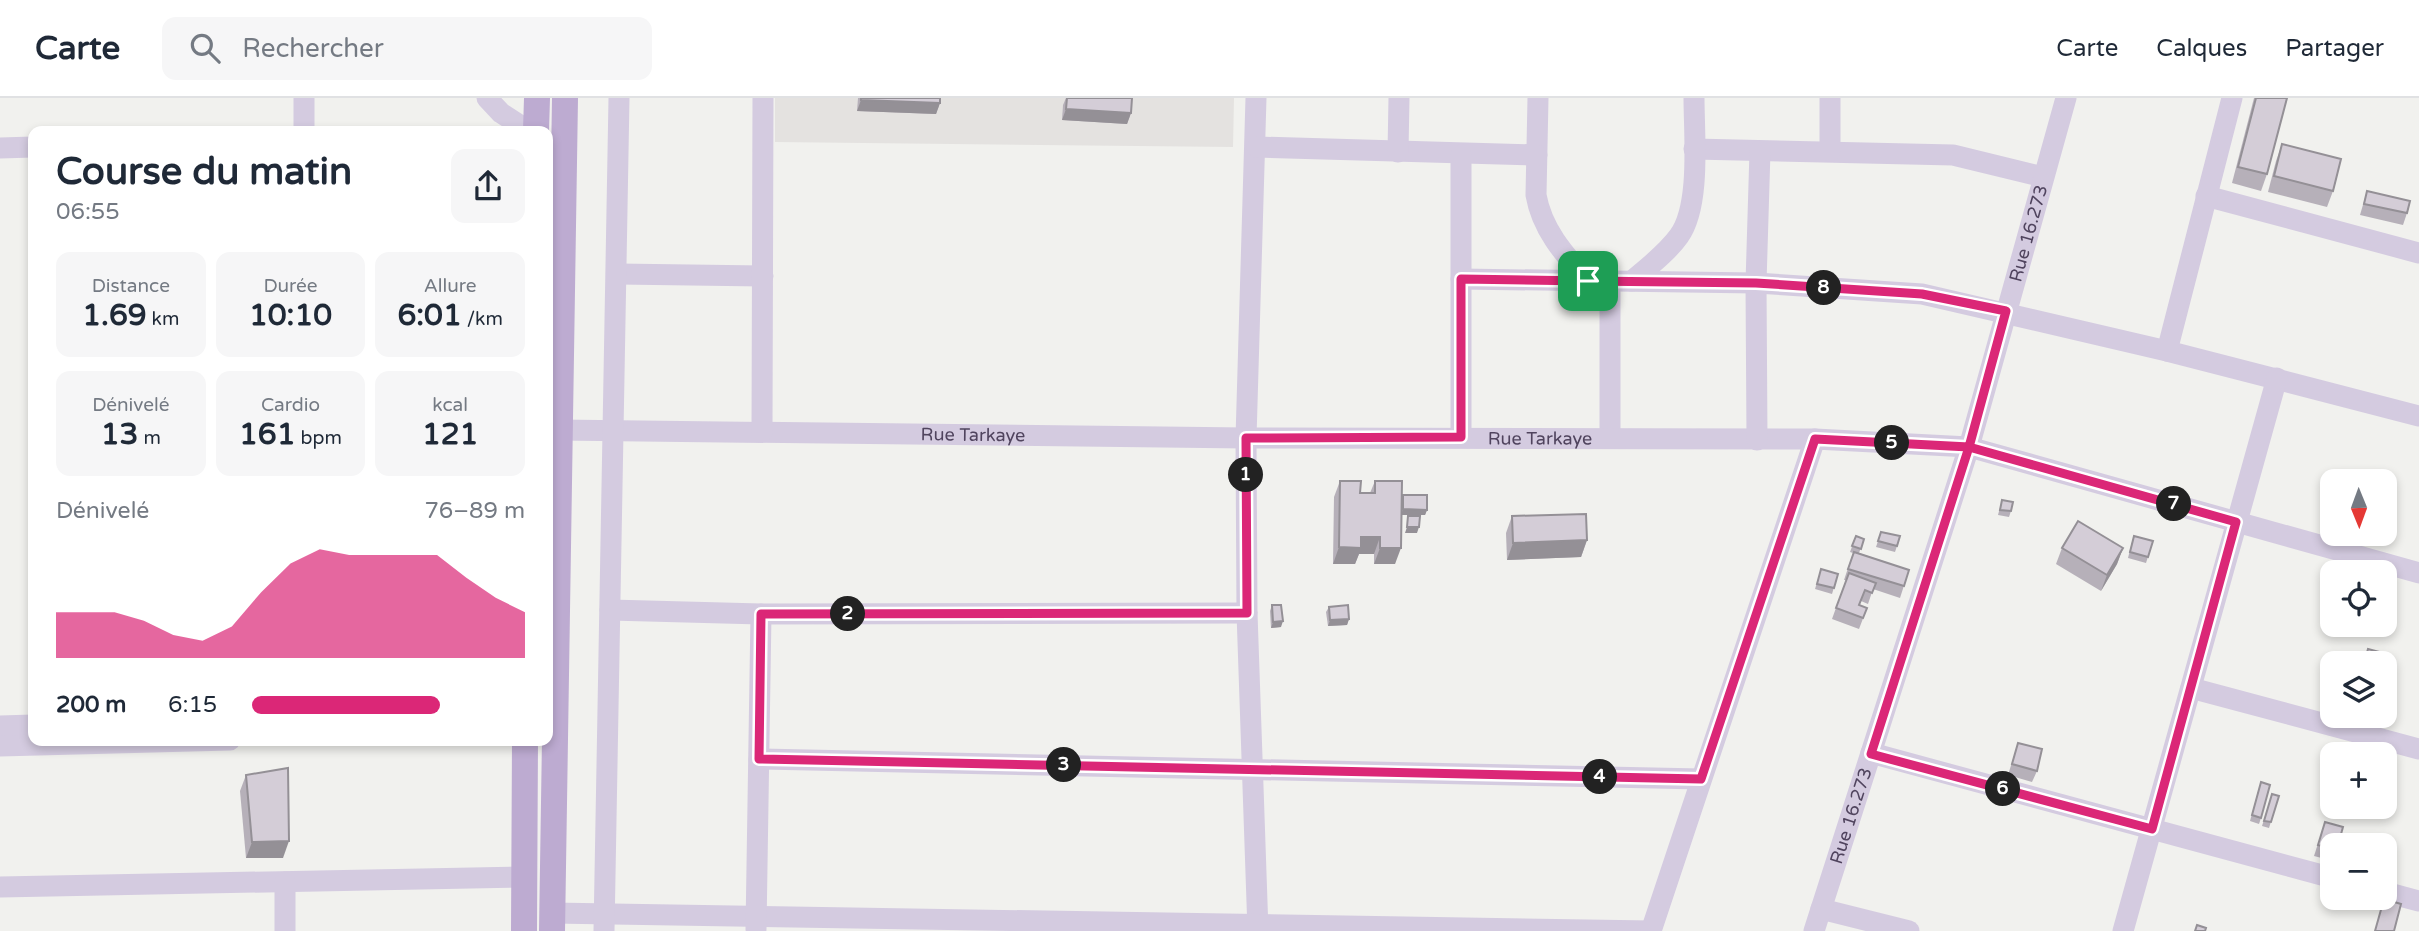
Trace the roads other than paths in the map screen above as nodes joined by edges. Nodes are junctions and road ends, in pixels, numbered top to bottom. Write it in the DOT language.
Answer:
graph roads {
  1 [pos="304,98"];
  2 [pos="487,98"];
  3 [pos="537,98"];
  4 [pos="565,98"];
  5 [pos="619,98"];
  6 [pos="763,98"];
  7 [pos="1256,98"];
  8 [pos="1399,98"];
  9 [pos="1538,98"];
  10 [pos="1694,98"];
  11 [pos="1830,98"];
  12 [pos="2066,98"];
  13 [pos="2232,98"];
  14 [pos="304,126"];
  15 [pos="521,126"];
  16 [pos="536,126"];
  17 [pos="28,147"];
  18 [pos="0,148"];
  19 [pos="1257,148"];
  20 [pos="1694,149"];
  21 [pos="1760,150"];
  22 [pos="1830,151"];
  23 [pos="1398,152"];
  24 [pos="1461,155"];
  25 [pos="1537,155"];
  26 [pos="2043,177"];
  27 [pos="2206,196"];
  28 [pos="2419,253"];
  29 [pos="618,274"];
  30 [pos="763,276"];
  31 [pos="1461,279"];
  32 [pos="1588,281"];
  33 [pos="1632,281"];
  34 [pos="1610,282"];
  35 [pos="1756,283"];
  36 [pos="2006,311"];
  37 [pos="2167,351"];
  38 [pos="2277,379"];
  39 [pos="2419,416"];
  40 [pos="558,430"];
  41 [pos="614,430"];
  42 [pos="762,432"];
  43 [pos="1461,437"];
  44 [pos="1246,438"];
  45 [pos="1610,438"];
  46 [pos="1815,439"];
  47 [pos="1757,440"];
  48 [pos="1969,447"];
  49 [pos="2236,522"];
  50 [pos="2419,573"];
  51 [pos="610,610"];
  52 [pos="1247,613"];
  53 [pos="761,614"];
  54 [pos="553,639"];
  55 [pos="2190,688"];
  56 [pos="28,725"];
  57 [pos="0,726"];
  58 [pos="28,745"];
  59 [pos="0,746"];
  60 [pos="525,746"];
  61 [pos="551,746"];
  62 [pos="2419,749"];
  63 [pos="1871,754"];
  64 [pos="759,759"];
  65 [pos="1252,769"];
  66 [pos="1701,779"];
  67 [pos="2152,829"];
  68 [pos="2320,874"];
  69 [pos="524,877"];
  70 [pos="285,882"];
  71 [pos="0,887"];
  72 [pos="2397,895"];
  73 [pos="2419,901"];
  74 [pos="1821,909"];
  75 [pos="552,922"];
  76 [pos="604,923"];
  77 [pos="756,924"];
  78 [pos="1258,928"];
  79 [pos="285,931"];
  80 [pos="524,931"];
  81 [pos="1651,931"];
  82 [pos="1814,931"];
  83 [pos="1909,931"];
  84 [pos="2123,931"];
  1 -- 14 [label="street"];
  2 -- 15 [label="street"];
  3 -- 16 [label="main road"];
  4 -- 40 [label="main road"];
  5 -- 29 [label="street"];
  6 -- 30 [label="street"];
  7 -- 19 [label="street"];
  8 -- 23 [label="street"];
  9 -- 25 [label="street"];
  10 -- 20 [label="street"];
  11 -- 22 [label="street"];
  12 -- 26 [label="street, Rue 16.273"];
  13 -- 27 [label="street"];
  17 -- 18 [label="street"];
  19 -- 23 [label="street"];
  19 -- 44 [label="street"];
  20 -- 21 [label="street"];
  20 -- 33 [label="street"];
  21 -- 22 [label="street"];
  21 -- 35 [label="street"];
  22 -- 26 [label="street"];
  23 -- 24 [label="street"];
  24 -- 25 [label="street"];
  24 -- 31 [label="street"];
  25 -- 32 [label="street"];
  26 -- 36 [label="street, Rue 16.273"];
  27 -- 28 [label="street"];
  27 -- 37 [label="street"];
  29 -- 30 [label="street"];
  29 -- 41 [label="street"];
  30 -- 42 [label="street"];
  31 -- 32 [label="street"];
  31 -- 43 [label="street"];
  32 -- 34 [label="street"];
  33 -- 34 [label="street"];
  33 -- 35 [label="street"];
  34 -- 45 [label="street"];
  35 -- 36 [label="street"];
  35 -- 47 [label="street"];
  36 -- 37 [label="street"];
  36 -- 48 [label="street, Rue 16.273"];
  37 -- 38 [label="street"];
  38 -- 39 [label="street"];
  38 -- 49 [label="street"];
  40 -- 41 [label="street, Rue Tarkaye"];
  40 -- 54 [label="main road"];
  41 -- 42 [label="street, Rue Tarkaye"];
  41 -- 51 [label="street"];
  42 -- 44 [label="street, Rue Tarkaye"];
  43 -- 44 [label="street, Rue Tarkaye"];
  43 -- 45 [label="street, Rue Tarkaye"];
  44 -- 52 [label="street"];
  45 -- 47 [label="street, Rue Tarkaye"];
  46 -- 47 [label="street, Rue Tarkaye"];
  46 -- 48 [label="street, Rue Tarkaye"];
  46 -- 66 [label="street"];
  48 -- 49 [label="street, Rue Tarkaye"];
  48 -- 63 [label="street, Rue 16.273"];
  49 -- 50 [label="street, Rue Tarkaye"];
  49 -- 55 [label="street"];
  51 -- 53 [label="street"];
  51 -- 76 [label="street"];
  52 -- 53 [label="street"];
  52 -- 65 [label="street"];
  53 -- 64 [label="street"];
  55 -- 62 [label="street"];
  55 -- 67 [label="street"];
  56 -- 57 [label="street"];
  58 -- 59 [label="street"];
  60 -- 69 [label="main road"];
  61 -- 75 [label="main road"];
  63 -- 67 [label="street"];
  63 -- 74 [label="street, Rue 16.273"];
  64 -- 65 [label="street"];
  64 -- 77 [label="street"];
  65 -- 66 [label="street"];
  65 -- 78 [label="street"];
  66 -- 81 [label="street"];
  67 -- 68 [label="street"];
  67 -- 84 [label="street"];
  69 -- 70 [label="street"];
  69 -- 80 [label="main road"];
  70 -- 71 [label="street"];
  70 -- 79 [label="street"];
  72 -- 73 [label="street"];
  74 -- 82 [label="street, Rue 16.273"];
  74 -- 83 [label="street"];
  75 -- 76 [label="street"];
  76 -- 77 [label="street"];
  77 -- 78 [label="street"];
  78 -- 81 [label="street"];
}
